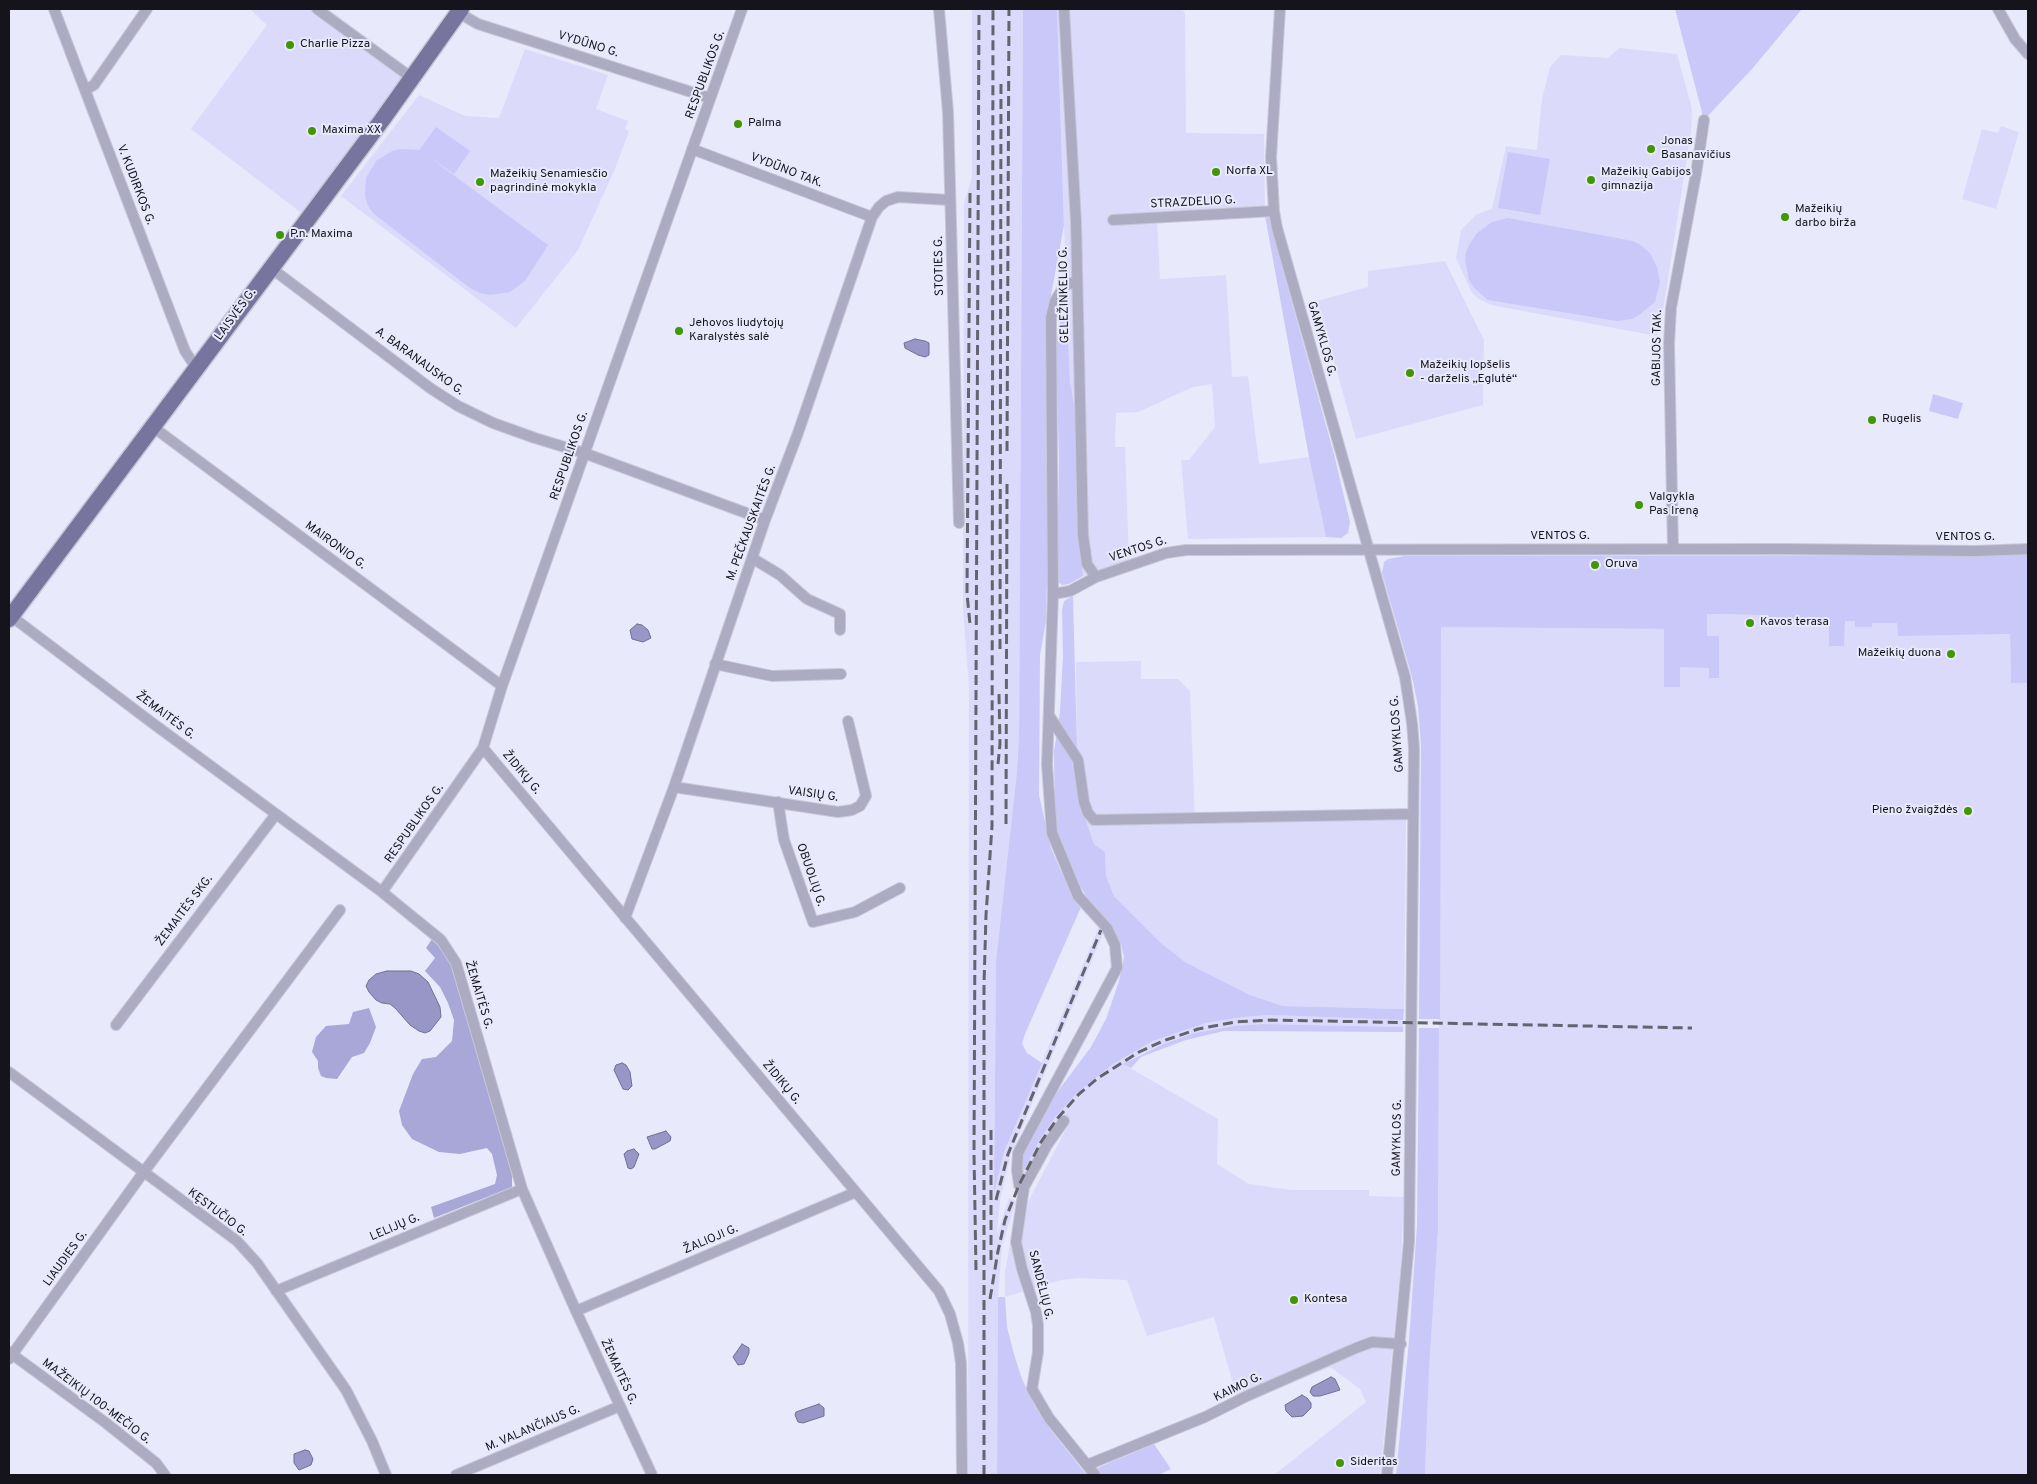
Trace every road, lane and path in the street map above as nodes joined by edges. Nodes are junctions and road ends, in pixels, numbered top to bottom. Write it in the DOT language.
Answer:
graph roads {
  1 [pos="54,9"];
  2 [pos="147,9"];
  3 [pos="317,9"];
  4 [pos="742,9"];
  5 [pos="939,9"];
  6 [pos="1064,9"];
  7 [pos="1280,9"];
  8 [pos="1998,9"];
  9 [pos="460,11"];
  10 [pos="2028,54"];
  11 [pos="412,78"];
  12 [pos="85,90"];
  13 [pos="710,98"];
  14 [pos="1704,120"];
  15 [pos="692,149"];
  16 [pos="950,200"];
  17 [pos="1274,211"];
  18 [pos="872,217"];
  19 [pos="1113,220"];
  20 [pos="271,268"];
  21 [pos="1077,280"];
  22 [pos="197,369"];
  23 [pos="153,427"];
  24 [pos="584,453"];
  25 [pos="765,520"];
  26 [pos="958,523"];
  27 [pos="1673,549"];
  28 [pos="2028,549"];
  29 [pos="1370,550"];
  30 [pos="752,558"];
  31 [pos="1096,577"];
  32 [pos="1053,594"];
  33 [pos="10,617"];
  34 [pos="840,630"];
  35 [pos="715,664"];
  36 [pos="841,674"];
  37 [pos="502,686"];
  38 [pos="1049,716"];
  39 [pos="848,721"];
  40 [pos="483,748"];
  41 [pos="674,787"];
  42 [pos="778,802"];
  43 [pos="276,814"];
  44 [pos="1413,814"];
  45 [pos="900,888"];
  46 [pos="382,892"];
  47 [pos="340,910"];
  48 [pos="625,918"];
  49 [pos="116,1025"];
  50 [pos="9,1072"];
  51 [pos="1064,1121"];
  52 [pos="143,1173"];
  53 [pos="1024,1187"];
  54 [pos="522,1189"];
  55 [pos="856,1192"];
  56 [pos="276,1291"];
  57 [pos="576,1310"];
  58 [pos="1401,1344"];
  59 [pos="10,1355"];
  60 [pos="620,1406"];
  61 [pos="1087,1465"];
  62 [pos="165,1475"];
  63 [pos="386,1475"];
  64 [pos="456,1475"];
  65 [pos="652,1475"];
  66 [pos="962,1475"];
  67 [pos="1096,1475"];
  68 [pos="1387,1475"];
  1 -- 12 [label="street, V. KUDIRKOS G."];
  2 -- 12 [label="street"];
  3 -- 11 [label="street"];
  4 -- 13 [label="street, RESPUBLIKOS G."];
  5 -- 16 [label="street, STOTIES G."];
  6 -- 21 [label="street, GELEŽINKELIO G."];
  7 -- 17 [label="street, GAMYKLOS G."];
  8 -- 10 [label="street"];
  9 -- 11 [label="main road, LAISVĖS G."];
  9 -- 13 [label="street, VYDŪNO G."];
  11 -- 20 [label="main road, LAISVĖS G."];
  12 -- 22 [label="street, V. KUDIRKOS G."];
  13 -- 15 [label="street, RESPUBLIKOS G."];
  14 -- 27 [label="street, GABIJOS TAK."];
  15 -- 18 [label="street, VYDŪNO TAK."];
  15 -- 24 [label="street, RESPUBLIKOS G."];
  16 -- 18 [label="street, M. PEČKAUSKAITĖS G."];
  16 -- 26 [label="street, STOTIES G."];
  17 -- 19 [label="street, STRAZDELIO G."];
  17 -- 29 [label="street, GAMYKLOS G."];
  18 -- 25 [label="street, M. PEČKAUSKAITĖS G."];
  20 -- 22 [label="main road, LAISVĖS G."];
  20 -- 24 [label="street, A. BARANAUSKO G."];
  21 -- 31 [label="street, GELEŽINKELIO G."];
  21 -- 32 [label="street"];
  22 -- 23 [label="main road, LAISVĖS G."];
  23 -- 33 [label="main road, LAISVĖS G."];
  23 -- 37 [label="street, MAIRONIO G."];
  24 -- 25 [label="street, A. BARANAUSKO G."];
  24 -- 37 [label="street, RESPUBLIKOS G."];
  25 -- 30 [label="street, M. PEČKAUSKAITĖS G."];
  27 -- 28 [label="street, VENTOS G."];
  27 -- 29 [label="street, VENTOS G."];
  29 -- 31 [label="street, VENTOS G."];
  29 -- 44 [label="street, GAMYKLOS G."];
  30 -- 34 [label="street"];
  30 -- 35 [label="street, M. PEČKAUSKAITĖS G."];
  31 -- 32 [label="street, VENTOS G."];
  32 -- 38 [label="street"];
  33 -- 43 [label="street, ŽEMAITĖS G."];
  35 -- 36 [label="street"];
  35 -- 41 [label="street, M. PEČKAUSKAITĖS G."];
  37 -- 40 [label="street, RESPUBLIKOS G."];
  38 -- 44 [label="street"];
  38 -- 53 [label="street"];
  39 -- 42 [label="street, VAISIŲ G."];
  40 -- 46 [label="street, RESPUBLIKOS G."];
  40 -- 48 [label="street, ŽIDIKŲ G."];
  41 -- 42 [label="street, VAISIŲ G."];
  41 -- 48 [label="street, M. PEČKAUSKAITĖS G."];
  42 -- 45 [label="street, OBUOLIŲ G."];
  43 -- 46 [label="street, ŽEMAITĖS G."];
  43 -- 49 [label="street, ŽEMAITĖS SKG."];
  44 -- 58 [label="street, GAMYKLOS G."];
  46 -- 54 [label="street, ŽEMAITĖS G."];
  47 -- 52 [label="street"];
  48 -- 55 [label="street, ŽIDIKŲ G."];
  50 -- 52 [label="street, KĘSTUČIO G."];
  51 -- 53 [label="street, SANDĖLIŲ G."];
  52 -- 56 [label="street, KĘSTUČIO G."];
  52 -- 59 [label="street, LIAUDIES G."];
  53 -- 61 [label="street, SANDĖLIŲ G."];
  54 -- 56 [label="street, LELIJŲ G."];
  54 -- 57 [label="street, ŽEMAITĖS G."];
  55 -- 57 [label="street, ŽALIOJI G."];
  55 -- 66 [label="street, ŽIDIKŲ G."];
  56 -- 63 [label="street, KĘSTUČIO G."];
  57 -- 60 [label="street, ŽEMAITĖS G."];
  58 -- 61 [label="street, KAIMO G."];
  58 -- 68 [label="street, GAMYKLOS G."];
  59 -- 62 [label="street, MAŽEIKIŲ 100-MEČIO G."];
  60 -- 64 [label="street, M. VALANČIAUS G."];
  60 -- 65 [label="street, ŽEMAITĖS G."];
  61 -- 67 [label="street, SANDĖLIŲ G."];
}
